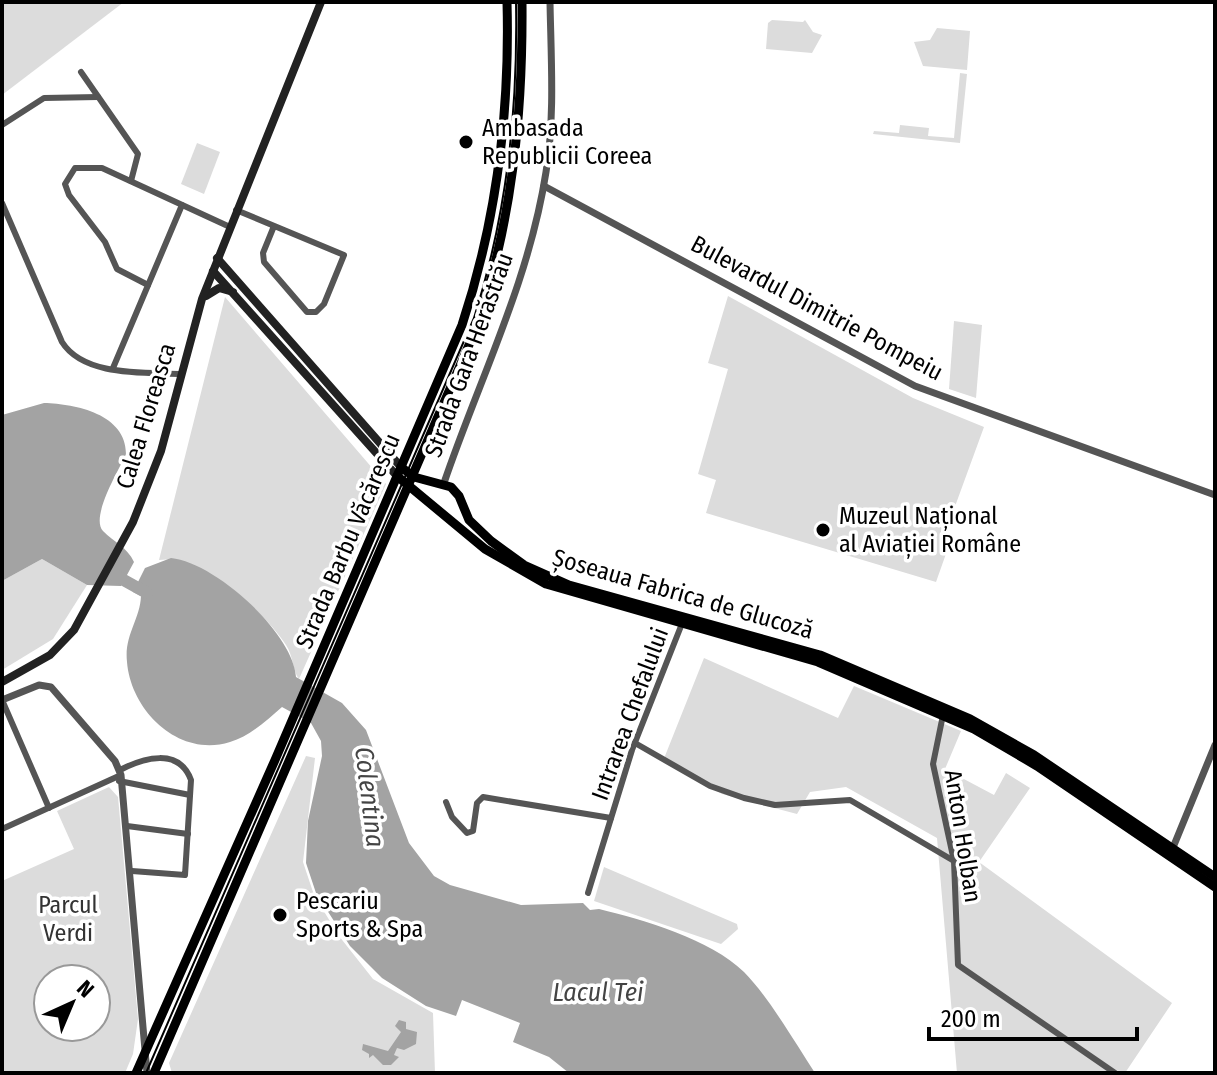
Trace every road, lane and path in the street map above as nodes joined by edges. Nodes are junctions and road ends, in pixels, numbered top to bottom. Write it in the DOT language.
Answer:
graph roads {
  1 [pos="321,2"];
  2 [pos="507,2"];
  3 [pos="522,2"];
  4 [pos="550,2"];
  5 [pos="81,72"];
  6 [pos="98,97"];
  7 [pos="2,125"];
  8 [pos="131,181"];
  9 [pos="544,186"];
  10 [pos="2,203"];
  11 [pos="182,205"];
  12 [pos="236,210"];
  13 [pos="274,226"];
  14 [pos="230,227"];
  15 [pos="217,258"];
  16 [pos="213,271"];
  17 [pos="148,285"];
  18 [pos="236,293"];
  19 [pos="202,299"];
  20 [pos="113,368"];
  21 [pos="182,374"];
  22 [pos="399,472"];
  23 [pos="412,481"];
  24 [pos="444,483"];
  25 [pos="1215,495"];
  26 [pos="435,506"];
  27 [pos="463,506"];
  28 [pos="683,620"];
  29 [pos="2,682"];
  30 [pos="2,700"];
  31 [pos="943,715"];
  32 [pos="635,743"];
  33 [pos="1215,745"];
  34 [pos="121,776"];
  35 [pos="190,795"];
  36 [pos="446,802"];
  37 [pos="49,808"];
  38 [pos="611,818"];
  39 [pos="127,826"];
  40 [pos="2,829"];
  41 [pos="188,834"];
  42 [pos="1171,853"];
  43 [pos="954,861"];
  44 [pos="132,871"];
  45 [pos="1215,877"];
  46 [pos="1215,887"];
  47 [pos="588,893"];
  48 [pos="143,1007"];
  49 [pos="166,1011"];
  50 [pos="145,1056"];
  51 [pos="136,1073"];
  52 [pos="147,1073"];
  53 [pos="154,1073"];
  54 [pos="1115,1073"];
  1 -- 12 [label="main road, Calea Floreasca"];
  2 -- 22 [label="main road, Strada Barbu Văcărescu"];
  3 -- 23 [label="main road, Strada Barbu Văcărescu"];
  4 -- 9 [label="street, Strada Gara Herăstrău"];
  5 -- 6 [label="street"];
  6 -- 7 [label="street"];
  6 -- 8 [label="street"];
  8 -- 11 [label="street"];
  8 -- 17 [label="street"];
  9 -- 24 [label="street, Strada Gara Herăstrău"];
  9 -- 25 [label="street, Bulevardul Dimitrie Pompeiu"];
  10 -- 20 [label="street"];
  11 -- 14 [label="street"];
  11 -- 17 [label="street"];
  12 -- 13 [label="street"];
  12 -- 14 [label="main road, Calea Floreasca"];
  13 -- 13 [label="street"];
  14 -- 15 [label="main road, Calea Floreasca"];
  15 -- 16 [label="main road, Calea Floreasca"];
  15 -- 22 [label="main road, Șoseaua Fabrica de Glucoză"];
  16 -- 18 [label="main road, Șoseaua Fabrica de Glucoză"];
  16 -- 19 [label="main road, Calea Floreasca"];
  17 -- 20 [label="street"];
  18 -- 19 [label="main road"];
  18 -- 22 [label="main road, Șoseaua Fabrica de Glucoză"];
  19 -- 21 [label="main road, Calea Floreasca"];
  20 -- 21 [label="street"];
  21 -- 29 [label="main road, Calea Floreasca"];
  22 -- 23 [label="main road, Șoseaua Fabrica de Glucoză"];
  22 -- 49 [label="main road, Strada Barbu Văcărescu"];
  23 -- 24 [label="main road, Șoseaua Fabrica de Glucoză"];
  23 -- 26 [label="main road, Șoseaua Fabrica de Glucoză"];
  23 -- 53 [label="main road, Strada Barbu Văcărescu"];
  24 -- 27 [label="main road, Șoseaua Fabrica de Glucoză"];
  26 -- 27 [label="main road"];
  26 -- 28 [label="main road, Șoseaua Fabrica de Glucoză"];
  27 -- 28 [label="main road, Șoseaua Fabrica de Glucoză"];
  28 -- 31 [label="main road, Șoseaua Fabrica de Glucoză"];
  28 -- 32 [label="street, Intrarea Chefalului"];
  28 -- 42 [label="main road, Șoseaua Fabrica de Glucoză"];
  30 -- 34 [label="street"];
  30 -- 37 [label="street"];
  31 -- 42 [label="main road, Șoseaua Fabrica de Glucoză"];
  31 -- 43 [label="street, Anton Holban"];
  32 -- 38 [label="street, Intrarea Chefalului"];
  32 -- 43 [label="street"];
  33 -- 42 [label="street"];
  34 -- 35 [label="street"];
  34 -- 35 [label="street"];
  34 -- 37 [label="street"];
  34 -- 39 [label="street"];
  35 -- 41 [label="street"];
  36 -- 38 [label="street, Intrarea Chefalului"];
  37 -- 40 [label="street"];
  38 -- 47 [label="street, Intrarea Chefalului"];
  39 -- 41 [label="street"];
  39 -- 44 [label="street"];
  41 -- 44 [label="street"];
  42 -- 45 [label="main road, Șoseaua Fabrica de Glucoză"];
  42 -- 46 [label="main road, Șoseaua Fabrica de Glucoză"];
  43 -- 54 [label="street, Anton Holban"];
  44 -- 48 [label="street"];
  48 -- 49 [label="street"];
  48 -- 50 [label="street"];
  49 -- 50 [label="main road, Strada Barbu Văcărescu"];
  50 -- 51 [label="main road, Strada Barbu Văcărescu"];
  50 -- 52 [label="street"];
}
